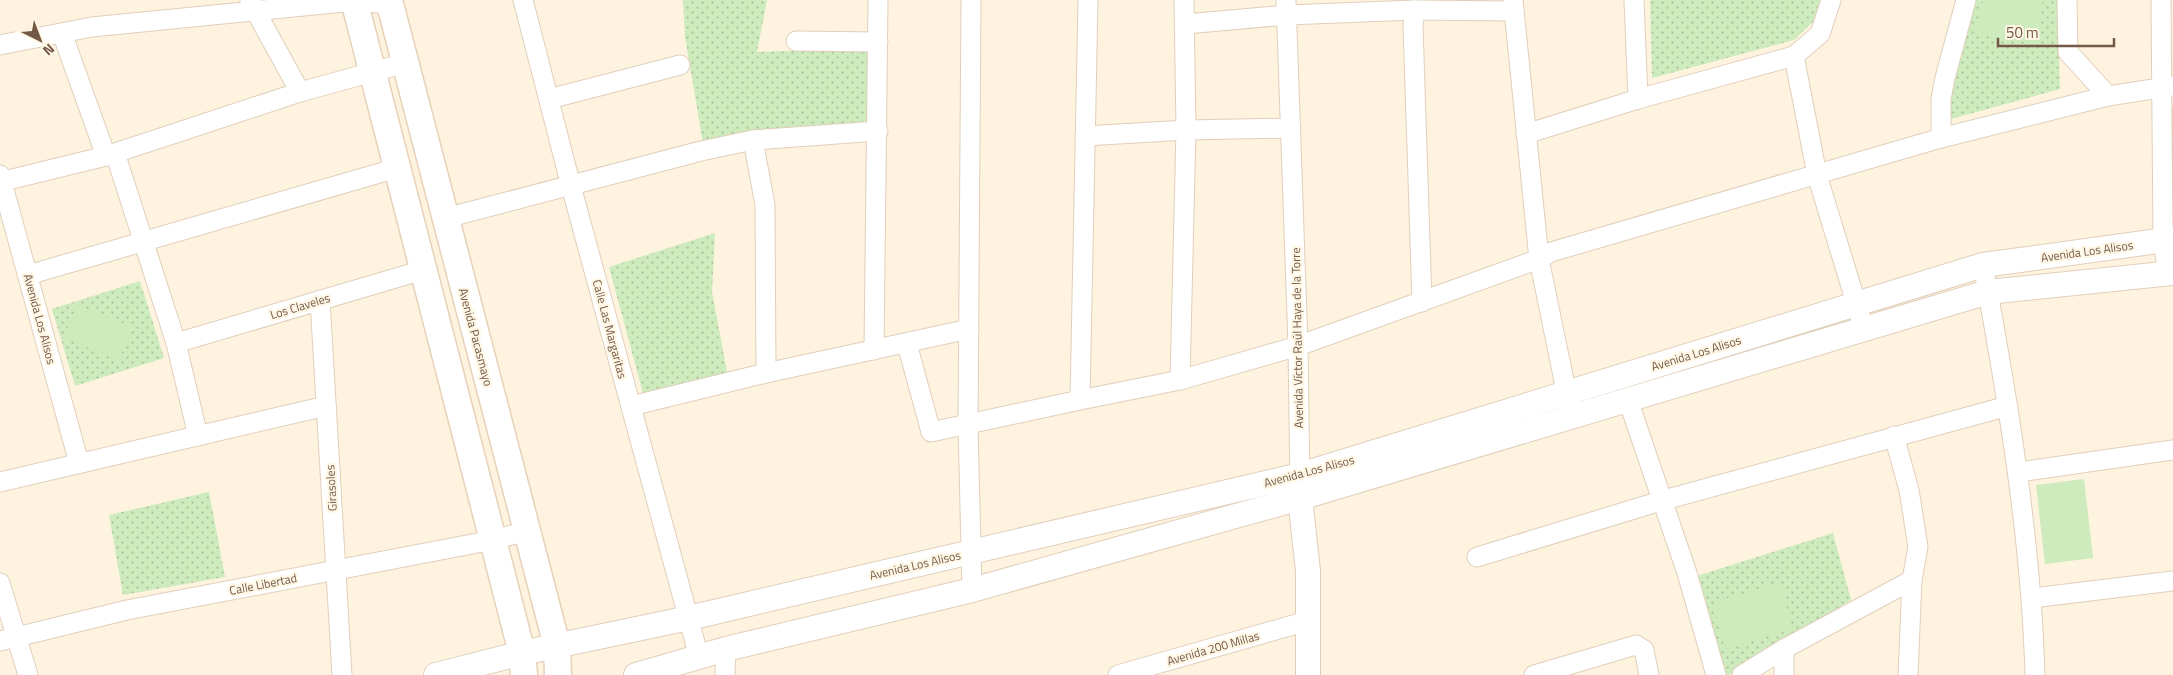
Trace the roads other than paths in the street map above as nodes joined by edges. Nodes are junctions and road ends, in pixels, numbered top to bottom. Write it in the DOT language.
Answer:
graph roads {
  1 [pos="354,0"];
  2 [pos="523,0"];
  3 [pos="878,0"];
  4 [pos="971,0"];
  5 [pos="1088,0"];
  6 [pos="1184,0"];
  7 [pos="1634,0"];
  8 [pos="1831,0"];
  9 [pos="1966,0"];
  10 [pos="2067,0"];
  11 [pos="2161,0"];
  12 [pos="389,2"];
  13 [pos="252,5"];
  14 [pos="1513,5"];
  15 [pos="1287,7"];
  16 [pos="1415,10"];
  17 [pos="1186,24"];
  18 [pos="62,33"];
  19 [pos="796,41"];
  20 [pos="878,42"];
  21 [pos="0,45"];
  22 [pos="1794,56"];
  23 [pos="406,63"];
  24 [pos="680,65"];
  25 [pos="373,73"];
  26 [pos="2168,86"];
  27 [pos="300,92"];
  28 [pos="2108,96"];
  29 [pos="549,99"];
  30 [pos="1638,99"];
  31 [pos="1291,128"];
  32 [pos="1186,130"];
  33 [pos="878,131"];
  34 [pos="1526,134"];
  35 [pos="1085,136"];
  36 [pos="1941,138"];
  37 [pos="753,140"];
  38 [pos="111,155"];
  39 [pos="397,168"];
  40 [pos="1817,175"];
  41 [pos="1,180"];
  42 [pos="571,186"];
  43 [pos="446,218"];
  44 [pos="2168,240"];
  45 [pos="143,242"];
  46 [pos="1539,259"];
  47 [pos="1983,265"];
  48 [pos="424,270"];
  49 [pos="2170,273"];
  50 [pos="28,275"];
  51 [pos="1988,292"];
  52 [pos="320,300"];
  53 [pos="1422,302"];
  54 [pos="1858,303"];
  55 [pos="969,329"];
  56 [pos="1864,329"];
  57 [pos="176,343"];
  58 [pos="907,344"];
  59 [pos="1298,346"];
  60 [pos="874,350"];
  61 [pos="766,373"];
  62 [pos="1180,380"];
  63 [pos="1567,393"];
  64 [pos="1080,400"];
  65 [pos="1628,400"];
  66 [pos="326,406"];
  67 [pos="631,406"];
  68 [pos="2008,406"];
  69 [pos="1572,416"];
  70 [pos="968,426"];
  71 [pos="198,436"];
  72 [pos="1894,436"];
  73 [pos="2173,450"];
  74 [pos="79,463"];
  75 [pos="2019,472"];
  76 [pos="0,482"];
  77 [pos="1300,486"];
  78 [pos="1664,500"];
  79 [pos="527,531"];
  80 [pos="493,540"];
  81 [pos="971,552"];
  82 [pos="1477,557"];
  83 [pos="336,570"];
  84 [pos="1912,580"];
  85 [pos="2173,581"];
  86 [pos="0,583"];
  87 [pos="972,590"];
  88 [pos="2032,598"];
  89 [pos="689,618"];
  90 [pos="1307,621"];
  91 [pos="8,638"];
  92 [pos="557,646"];
  93 [pos="726,649"];
  94 [pos="1784,649"];
  95 [pos="699,657"];
  96 [pos="523,664"];
  97 [pos="1303,673"];
  98 [pos="28,675"];
  99 [pos="342,675"];
  100 [pos="436,675"];
  101 [pos="558,675"];
  102 [pos="636,675"];
  103 [pos="725,675"];
  104 [pos="1118,675"];
  105 [pos="1534,675"];
  106 [pos="1650,675"];
  107 [pos="1716,675"];
  108 [pos="1742,675"];
  109 [pos="1784,675"];
  110 [pos="1908,675"];
  111 [pos="2035,675"];
  1 -- 12 [label="street"];
  1 -- 13 [label="street"];
  1 -- 25 [label="main road"];
  2 -- 29 [label="street, Calle Las Margaritas"];
  3 -- 20 [label="street"];
  4 -- 55 [label="street"];
  5 -- 35 [label="street"];
  6 -- 17 [label="street"];
  7 -- 30 [label="street"];
  8 -- 22 [label="street"];
  9 -- 36 [label="street"];
  10 -- 28 [label="street"];
  11 -- 26 [label="street"];
  12 -- 23 [label="main road, Avenida Pacasmayo"];
  13 -- 18 [label="street"];
  13 -- 27 [label="street"];
  14 -- 16 [label="street"];
  14 -- 34 [label="street"];
  15 -- 16 [label="street"];
  15 -- 17 [label="street"];
  15 -- 31 [label="street, Avenida Víctor Raúl Haya de la Torre"];
  16 -- 53 [label="street"];
  17 -- 32 [label="street"];
  18 -- 21 [label="street"];
  18 -- 38 [label="street"];
  19 -- 20 [label="street"];
  20 -- 33 [label="street"];
  22 -- 30 [label="street"];
  22 -- 40 [label="street"];
  23 -- 25 [label="street"];
  23 -- 43 [label="main road, Avenida Pacasmayo"];
  24 -- 29 [label="street"];
  25 -- 27 [label="street"];
  25 -- 39 [label="main road"];
  26 -- 28 [label="street"];
  26 -- 44 [label="street"];
  27 -- 38 [label="street"];
  28 -- 36 [label="street"];
  29 -- 42 [label="street, Calle Las Margaritas"];
  30 -- 34 [label="street"];
  31 -- 32 [label="street"];
  31 -- 59 [label="street, Avenida Víctor Raúl Haya de la Torre"];
  32 -- 35 [label="street"];
  32 -- 62 [label="street"];
  33 -- 37 [label="street"];
  33 -- 60 [label="street"];
  34 -- 46 [label="street"];
  35 -- 64 [label="street"];
  36 -- 40 [label="street"];
  37 -- 42 [label="street"];
  37 -- 61 [label="street"];
  38 -- 41 [label="street"];
  38 -- 45 [label="street"];
  39 -- 45 [label="street"];
  39 -- 48 [label="main road"];
  40 -- 46 [label="street"];
  40 -- 54 [label="street"];
  41 -- 50 [label="street, Avenida Los Alisos"];
  42 -- 43 [label="street"];
  42 -- 67 [label="street, Calle Las Margaritas"];
  43 -- 79 [label="main road, Avenida Pacasmayo"];
  44 -- 47 [label="street, Avenida Los Alisos"];
  44 -- 49 [label="street"];
  45 -- 50 [label="street"];
  45 -- 57 [label="street"];
  46 -- 53 [label="street"];
  46 -- 63 [label="street"];
  47 -- 51 [label="street"];
  47 -- 54 [label="street, Avenida Los Alisos"];
  48 -- 52 [label="street, Los Claveles"];
  48 -- 80 [label="main road"];
  49 -- 51 [label="street, Avenida Los Alisos"];
  50 -- 74 [label="street, Avenida Los Alisos"];
  51 -- 56 [label="street, Avenida Los Alisos"];
  51 -- 68 [label="street"];
  52 -- 57 [label="street, Los Claveles"];
  52 -- 66 [label="street, Girasoles"];
  53 -- 59 [label="street"];
  54 -- 56 [label="street"];
  54 -- 63 [label="street, Avenida Los Alisos"];
  55 -- 58 [label="street"];
  55 -- 70 [label="street"];
  56 -- 65 [label="street, Avenida Los Alisos"];
  57 -- 71 [label="street"];
  58 -- 60 [label="street"];
  58 -- 70 [label="street"];
  59 -- 62 [label="street"];
  59 -- 77 [label="street, Avenida Víctor Raúl Haya de la Torre"];
  60 -- 61 [label="street"];
  61 -- 67 [label="street"];
  62 -- 64 [label="street"];
  63 -- 69 [label="street"];
  63 -- 77 [label="street, Avenida Los Alisos"];
  64 -- 70 [label="street"];
  65 -- 69 [label="street, Avenida Los Alisos"];
  65 -- 78 [label="street"];
  66 -- 71 [label="street"];
  66 -- 83 [label="street, Girasoles"];
  67 -- 89 [label="street, Calle Las Margaritas"];
  68 -- 72 [label="street"];
  68 -- 75 [label="street"];
  69 -- 77 [label="street, Avenida Los Alisos"];
  70 -- 81 [label="street"];
  71 -- 74 [label="street"];
  72 -- 78 [label="street"];
  72 -- 84 [label="street"];
  73 -- 75 [label="street"];
  74 -- 76 [label="street"];
  75 -- 88 [label="street"];
  77 -- 81 [label="street, Avenida Los Alisos"];
  77 -- 87 [label="street, Avenida Los Alisos"];
  77 -- 90 [label="street, Avenida Víctor Raúl Haya de la Torre"];
  78 -- 82 [label="street"];
  78 -- 107 [label="street"];
  79 -- 80 [label="street, Calle Libertad"];
  79 -- 92 [label="main road, Avenida Pacasmayo"];
  80 -- 83 [label="street, Calle Libertad"];
  80 -- 96 [label="main road"];
  81 -- 87 [label="street"];
  81 -- 89 [label="street, Avenida Los Alisos"];
  83 -- 91 [label="street, Calle Libertad"];
  83 -- 99 [label="street, Girasoles"];
  84 -- 94 [label="street"];
  84 -- 110 [label="street"];
  85 -- 88 [label="street"];
  86 -- 91 [label="street"];
  87 -- 93 [label="street, Avenida Los Alisos"];
  88 -- 111 [label="street"];
  89 -- 92 [label="street, Avenida Los Alisos"];
  89 -- 95 [label="street, Calle Las Margaritas"];
  90 -- 97 [label="street, Avenida Víctor Raúl Haya de la Torre"];
  90 -- 104 [label="street, Avenida 200 Millas"];
  91 -- 98 [label="street"];
  92 -- 96 [label="street, Avenida Los Alisos"];
  92 -- 101 [label="main road, Avenida Pacasmayo"];
  93 -- 95 [label="street, Avenida Los Alisos"];
  93 -- 103 [label="street"];
  94 -- 108 [label="street"];
  94 -- 109 [label="street"];
  95 -- 102 [label="street, Avenida Los Alisos"];
  96 -- 100 [label="street, Avenida Los Alisos"];
  105 -- 106 [label="street"];
}
